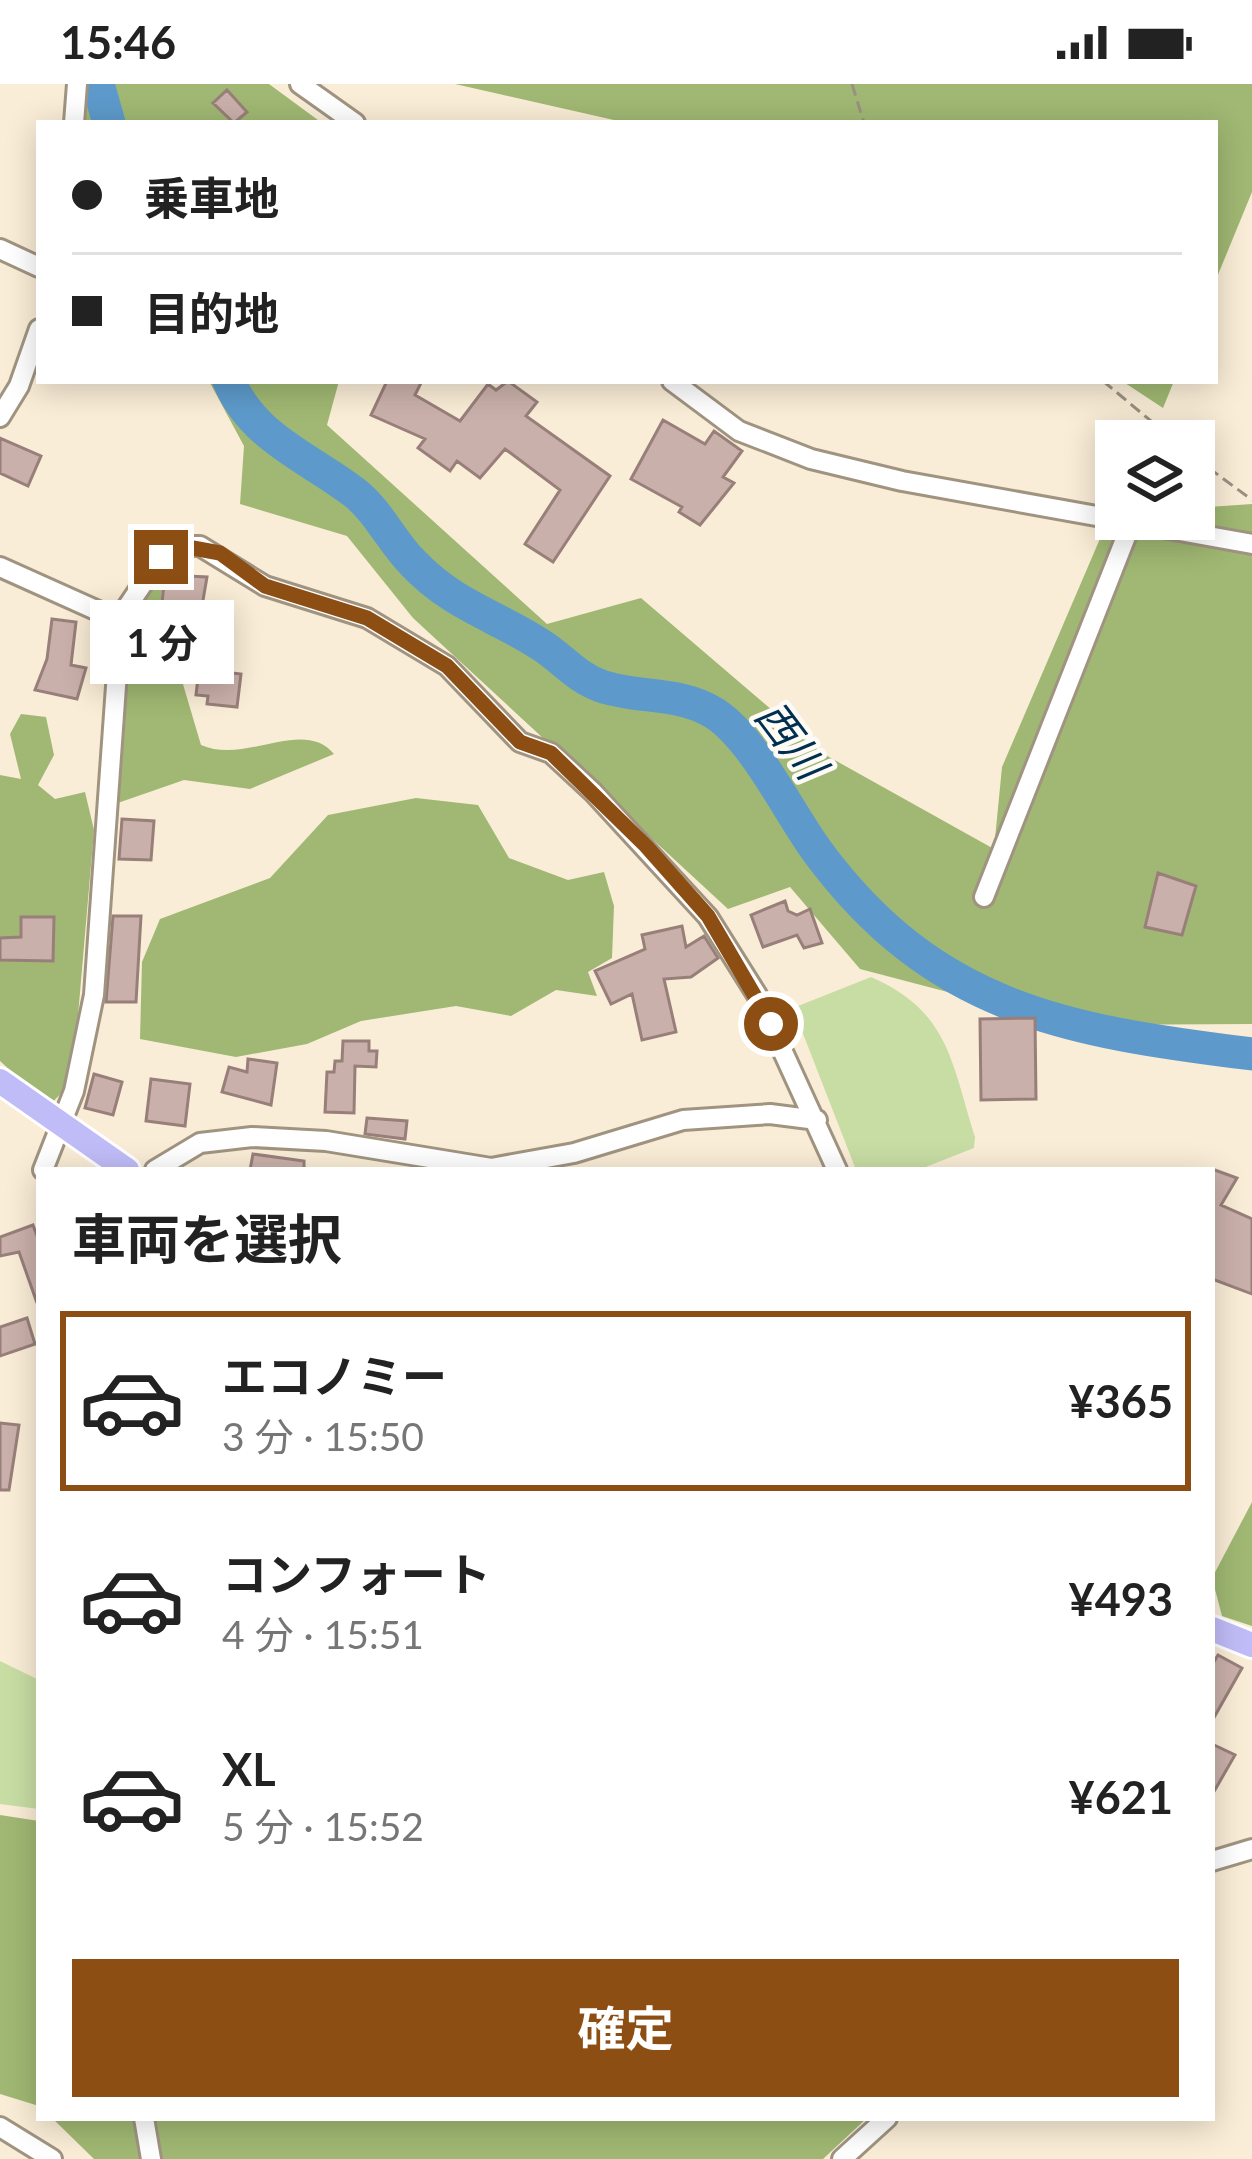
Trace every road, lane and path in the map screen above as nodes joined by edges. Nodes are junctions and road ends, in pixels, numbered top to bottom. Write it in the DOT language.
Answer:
graph roads {
  1 [pos="77,84"];
  2 [pos="300,84"];
  3 [pos="851,84"];
  4 [pos="74,120"];
  5 [pos="351,120"];
  6 [pos="863,120"];
  7 [pos="0,249"];
  8 [pos="36,266"];
  9 [pos="36,338"];
  10 [pos="676,384"];
  11 [pos="1107,384"];
  12 [pos="0,417"];
  13 [pos="1150,420"];
  14 [pos="1215,473"];
  15 [pos="1252,500"];
  16 [pos="1095,517"];
  17 [pos="1215,538"];
  18 [pos="1125,540"];
  19 [pos="1252,544"];
  20 [pos="0,567"];
  21 [pos="121,616"];
  22 [pos="984,897"];
  23 [pos="0,1081"];
  24 [pos="817,1120"];
  25 [pos="62,1127"];
  26 [pos="44,1167"];
  27 [pos="122,1167"];
  28 [pos="159,1167"];
  29 [pos="484,1167"];
  30 [pos="496,1167"];
  31 [pos="836,1167"];
  32 [pos="1215,1630"];
  33 [pos="1252,1645"];
  34 [pos="1252,1849"];
  35 [pos="1215,1860"];
  36 [pos="145,2121"];
  37 [pos="883,2121"];
  38 [pos="0,2127"];
  39 [pos="52,2159"];
  40 [pos="151,2159"];
  41 [pos="842,2159"];
  1 -- 4 [label="street"];
  2 -- 5 [label="street"];
  3 -- 6 [label="path"];
  7 -- 8 [label="street"];
  9 -- 12 [label="street"];
  10 -- 16 [label="street"];
  11 -- 13 [label="path"];
  14 -- 15 [label="path"];
  17 -- 19 [label="street"];
  18 -- 22 [label="street"];
  20 -- 21 [label="street"];
  21 -- 24 [label="street"];
  21 -- 25 [label="street"];
  23 -- 25 [label="main road"];
  24 -- 30 [label="street"];
  24 -- 31 [label="street"];
  25 -- 26 [label="street"];
  25 -- 27 [label="main road"];
  28 -- 29 [label="street"];
  32 -- 33 [label="main road"];
  34 -- 35 [label="street"];
  36 -- 40 [label="street"];
  37 -- 41 [label="street"];
  38 -- 39 [label="street"];
}
